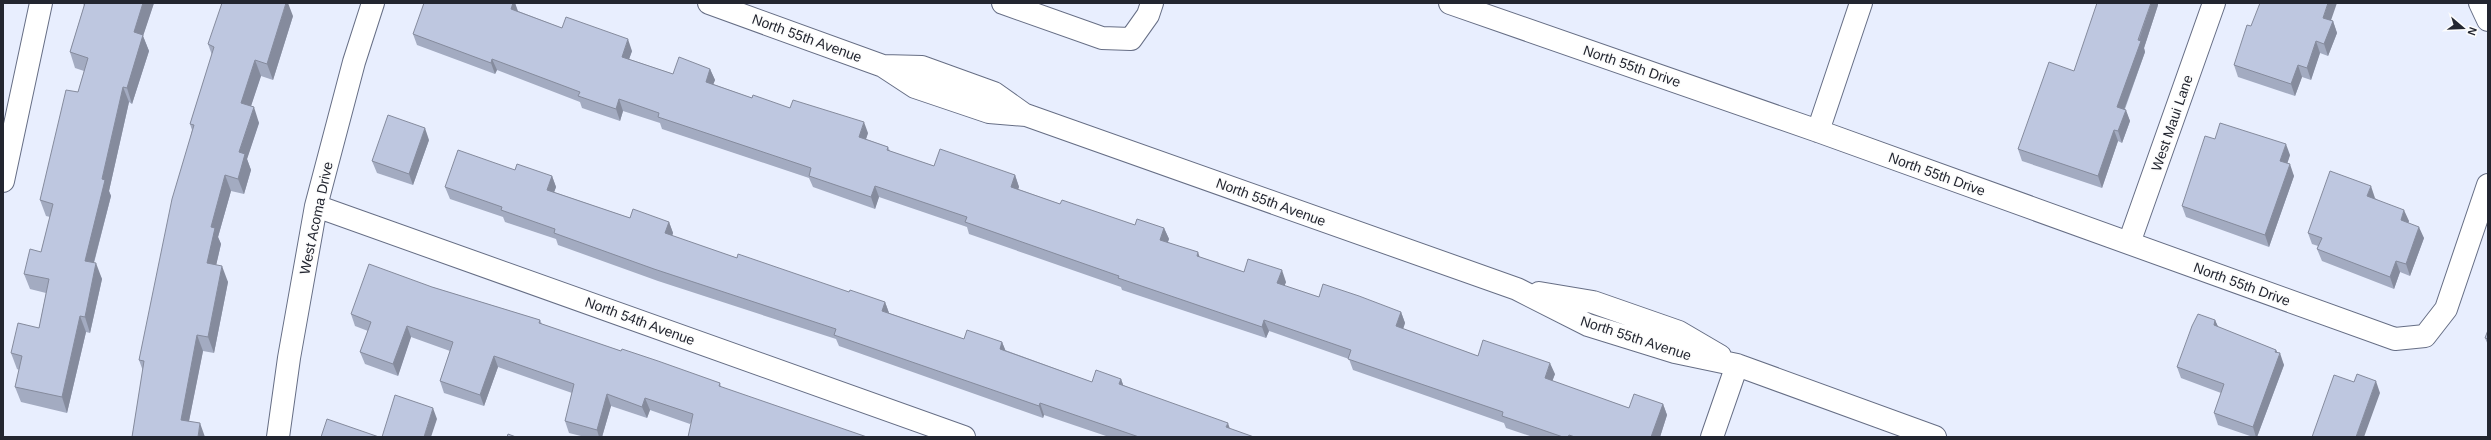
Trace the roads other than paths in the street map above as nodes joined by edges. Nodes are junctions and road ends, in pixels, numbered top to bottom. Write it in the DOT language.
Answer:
graph roads {
  1 [pos="41,3"];
  2 [pos="373,3"];
  3 [pos="709,3"];
  4 [pos="1003,3"];
  5 [pos="1152,3"];
  6 [pos="1450,3"];
  7 [pos="1861,3"];
  8 [pos="2214,3"];
  9 [pos="2480,3"];
  10 [pos="1501,11"];
  11 [pos="2488,20"];
  12 [pos="1818,131"];
  13 [pos="3,181"];
  14 [pos="2488,185"];
  15 [pos="316,206"];
  16 [pos="2129,243"];
  17 [pos="1737,365"];
  18 [pos="278,437"];
  19 [pos="964,437"];
  20 [pos="1712,437"];
  21 [pos="1935,437"];
  1 -- 13 [label="street"];
  2 -- 15 [label="street, West Acoma Drive"];
  3 -- 17 [label="street, North 55th Avenue"];
  4 -- 5 [label="street"];
  6 -- 10 [label="street, North 55th Drive"];
  7 -- 12 [label="street"];
  8 -- 16 [label="street, West Maui Lane"];
  9 -- 11 [label="street"];
  10 -- 12 [label="street, North 55th Drive"];
  12 -- 16 [label="street, North 55th Drive"];
  14 -- 16 [label="street, North 55th Drive"];
  15 -- 18 [label="street, West Acoma Drive"];
  15 -- 19 [label="street, North 54th Avenue"];
  17 -- 20 [label="street"];
  17 -- 21 [label="street, North 55th Avenue"];
}
